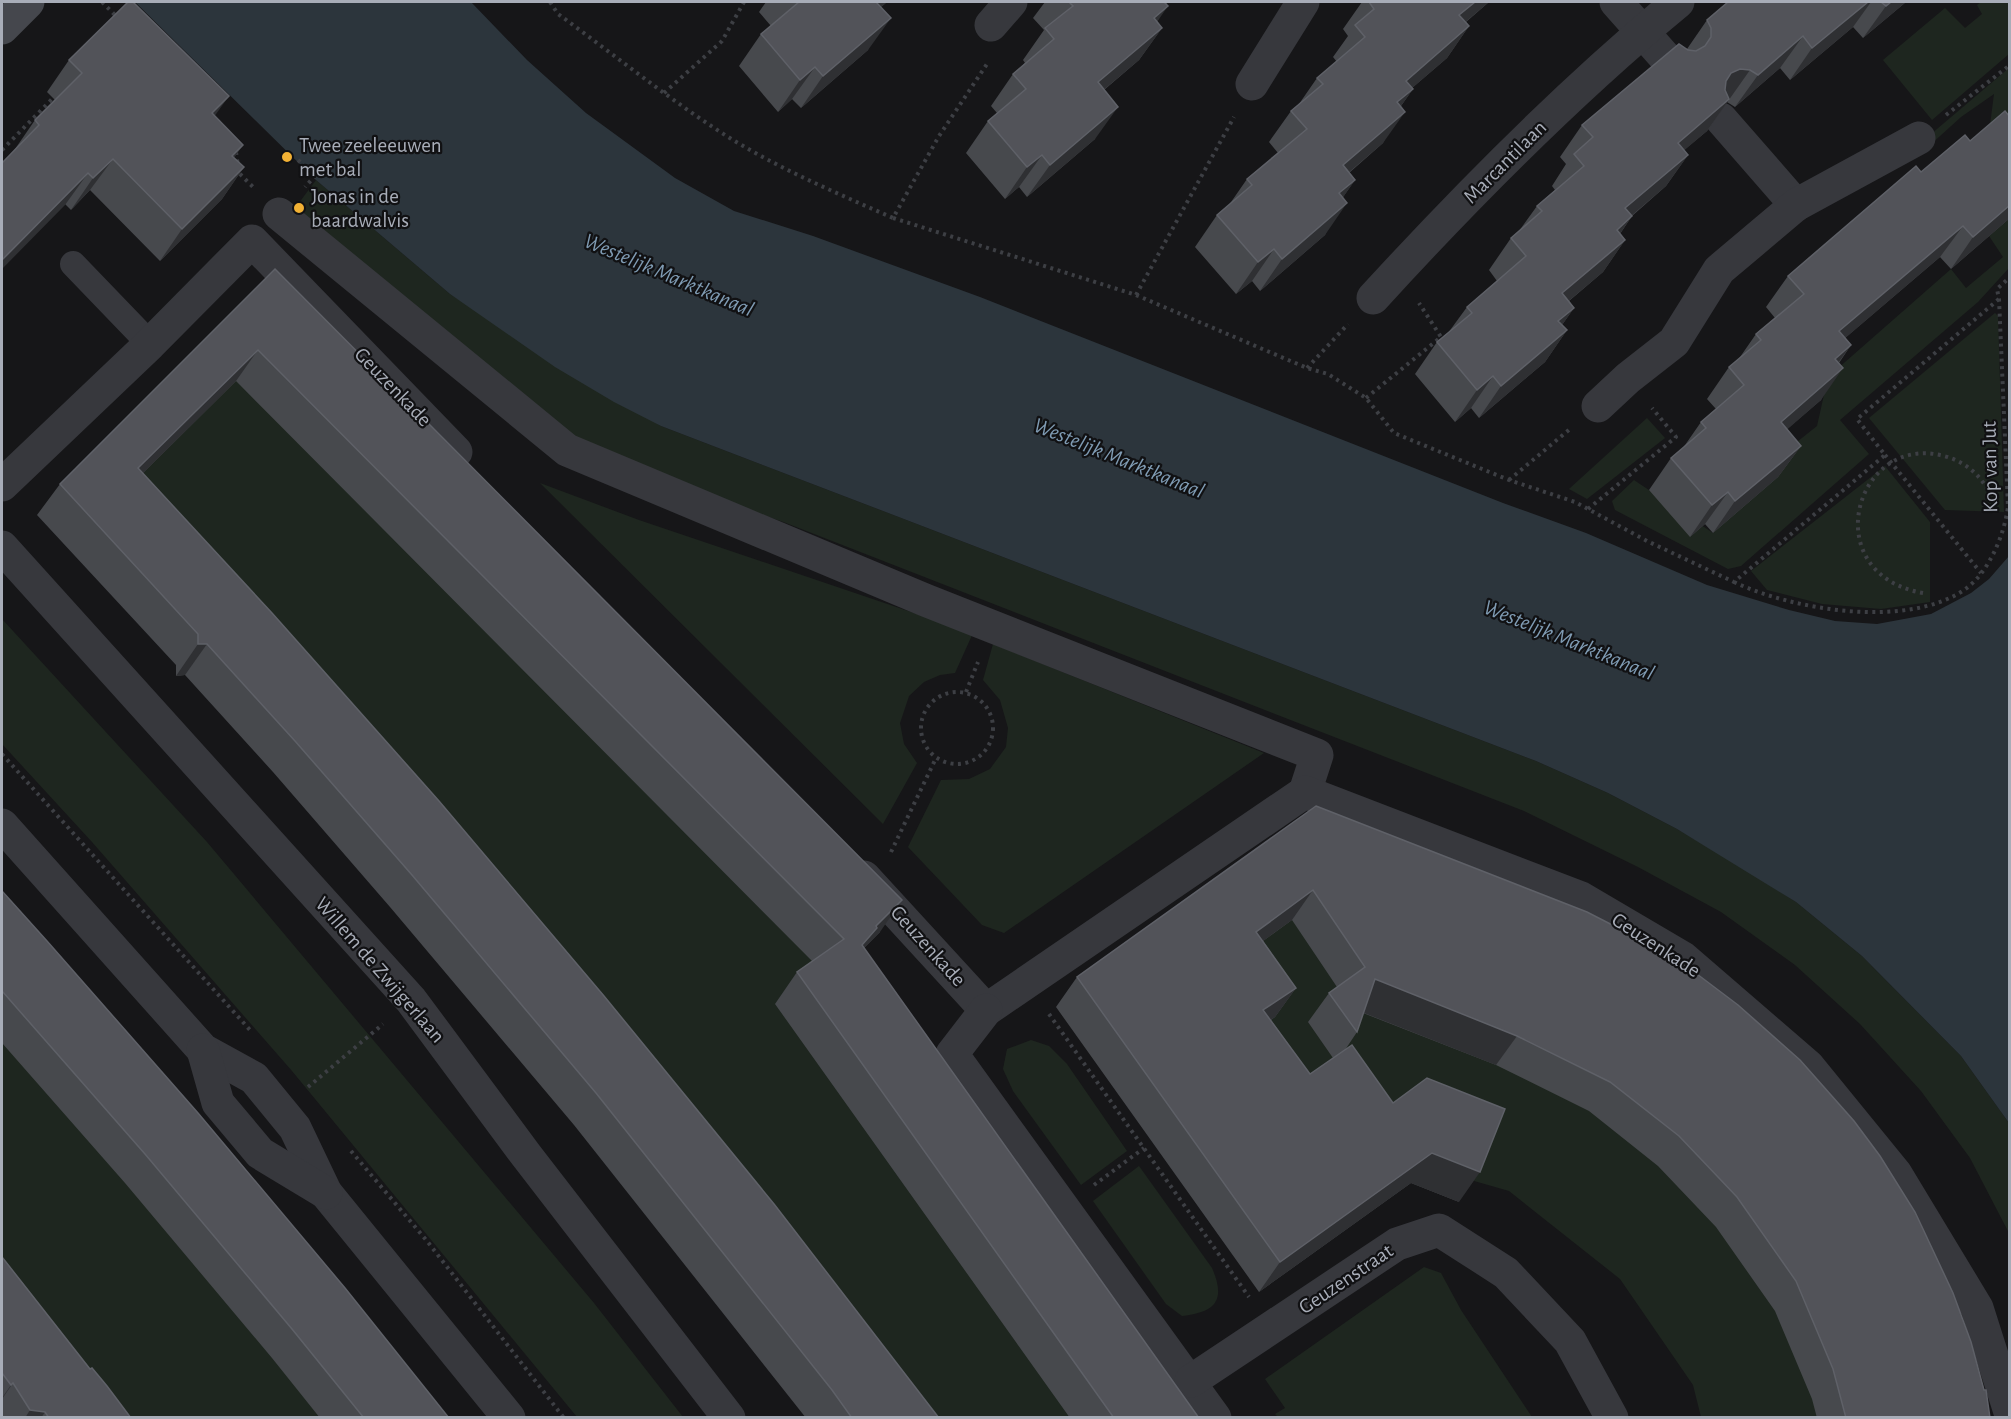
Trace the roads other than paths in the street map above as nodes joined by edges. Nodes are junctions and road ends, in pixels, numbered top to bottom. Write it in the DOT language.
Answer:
graph roads {
  1 [pos="28,2"];
  2 [pos="1303,2"];
  3 [pos="1616,2"];
  4 [pos="1678,2"];
  5 [pos="2,28"];
  6 [pos="1642,32"];
  7 [pos="1671,64"];
  8 [pos="1252,84"];
  9 [pos="1721,119"];
  10 [pos="1919,138"];
  11 [pos="1796,205"];
  12 [pos="279,214"];
  13 [pos="73,264"];
  14 [pos="1373,298"];
  15 [pos="150,344"];
  16 [pos="1598,406"];
  17 [pos="480,477"];
  18 [pos="2,485"];
  19 [pos="2,547"];
  20 [pos="1305,792"];
  21 [pos="2,825"];
  22 [pos="841,853"];
  23 [pos="986,1010"];
  24 [pos="202,1050"];
  25 [pos="326,1193"];
  26 [pos="1191,1382"];
  27 [pos="2010,1412"];
  28 [pos="509,1418"];
  29 [pos="729,1418"];
  30 [pos="1215,1418"];
  31 [pos="1612,1418"];
  1 -- 5 [label="main road"];
  2 -- 8 [label="street"];
  3 -- 6 [label="street"];
  4 -- 6 [label="street, Marcantilaan"];
  6 -- 7 [label="street"];
  6 -- 14 [label="street, Marcantilaan"];
  9 -- 11 [label="street"];
  10 -- 11 [label="street"];
  11 -- 16 [label="street"];
  12 -- 20 [label="street"];
  13 -- 15 [label="lane"];
  15 -- 17 [label="street, Geuzenkade"];
  15 -- 18 [label="street, Geuzenkade"];
  19 -- 29 [label="street, Willem de Zwijgerlaan"];
  20 -- 23 [label="street"];
  20 -- 27 [label="street, Geuzenkade"];
  21 -- 24 [label="street"];
  22 -- 23 [label="street, Geuzenkade"];
  23 -- 26 [label="street"];
  24 -- 25 [label="street"];
  24 -- 25 [label="street"];
  25 -- 28 [label="street"];
  26 -- 30 [label="street"];
  26 -- 31 [label="street, Geuzenstraat"];
}
